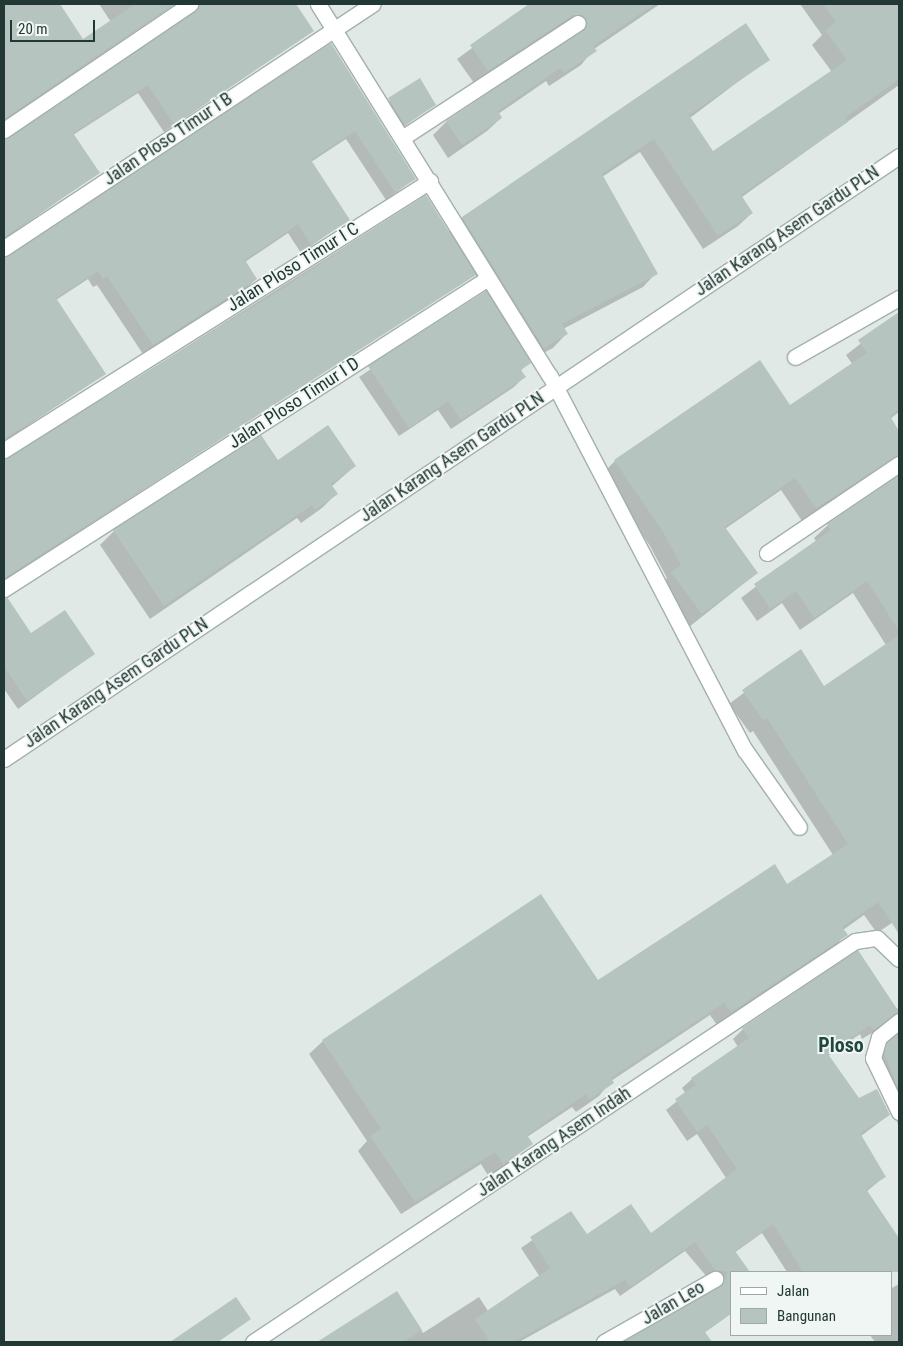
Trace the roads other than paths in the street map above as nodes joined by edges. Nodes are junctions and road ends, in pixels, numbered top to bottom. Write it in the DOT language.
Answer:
graph roads {
  1 [pos="190,4"];
  2 [pos="318,4"];
  3 [pos="372,4"];
  4 [pos="578,23"];
  5 [pos="332,30"];
  6 [pos="4,130"];
  7 [pos="402,138"];
  8 [pos="899,156"];
  9 [pos="430,181"];
  10 [pos="4,248"];
  11 [pos="488,278"];
  12 [pos="899,298"];
  13 [pos="795,357"];
  14 [pos="554,387"];
  15 [pos="4,450"];
  16 [pos="899,464"];
  17 [pos="768,552"];
  18 [pos="4,589"];
  19 [pos="4,758"];
  20 [pos="798,827"];
  21 [pos="899,959"];
  22 [pos="899,1021"];
  23 [pos="899,1112"];
  24 [pos="715,1279"];
  25 [pos="252,1342"];
  26 [pos="604,1342"];
  1 -- 6 [label="street"];
  2 -- 5 [label="street"];
  3 -- 5 [label="street, Jalan Ploso Timur I B"];
  4 -- 7 [label="street"];
  5 -- 7 [label="street"];
  5 -- 10 [label="street, Jalan Ploso Timur I B"];
  7 -- 9 [label="street"];
  8 -- 14 [label="street, Jalan Karang Asem Gardu PLN"];
  9 -- 11 [label="street"];
  9 -- 15 [label="street, Jalan Ploso Timur I C"];
  11 -- 14 [label="street"];
  11 -- 18 [label="street, Jalan Ploso Timur I D"];
  12 -- 13 [label="street"];
  14 -- 19 [label="street, Jalan Karang Asem Gardu PLN"];
  14 -- 20 [label="street"];
  16 -- 17 [label="street"];
  21 -- 25 [label="street, Jalan Karang Asem Indah"];
  22 -- 23 [label="street"];
  24 -- 26 [label="street, Jalan Leo"];
}
